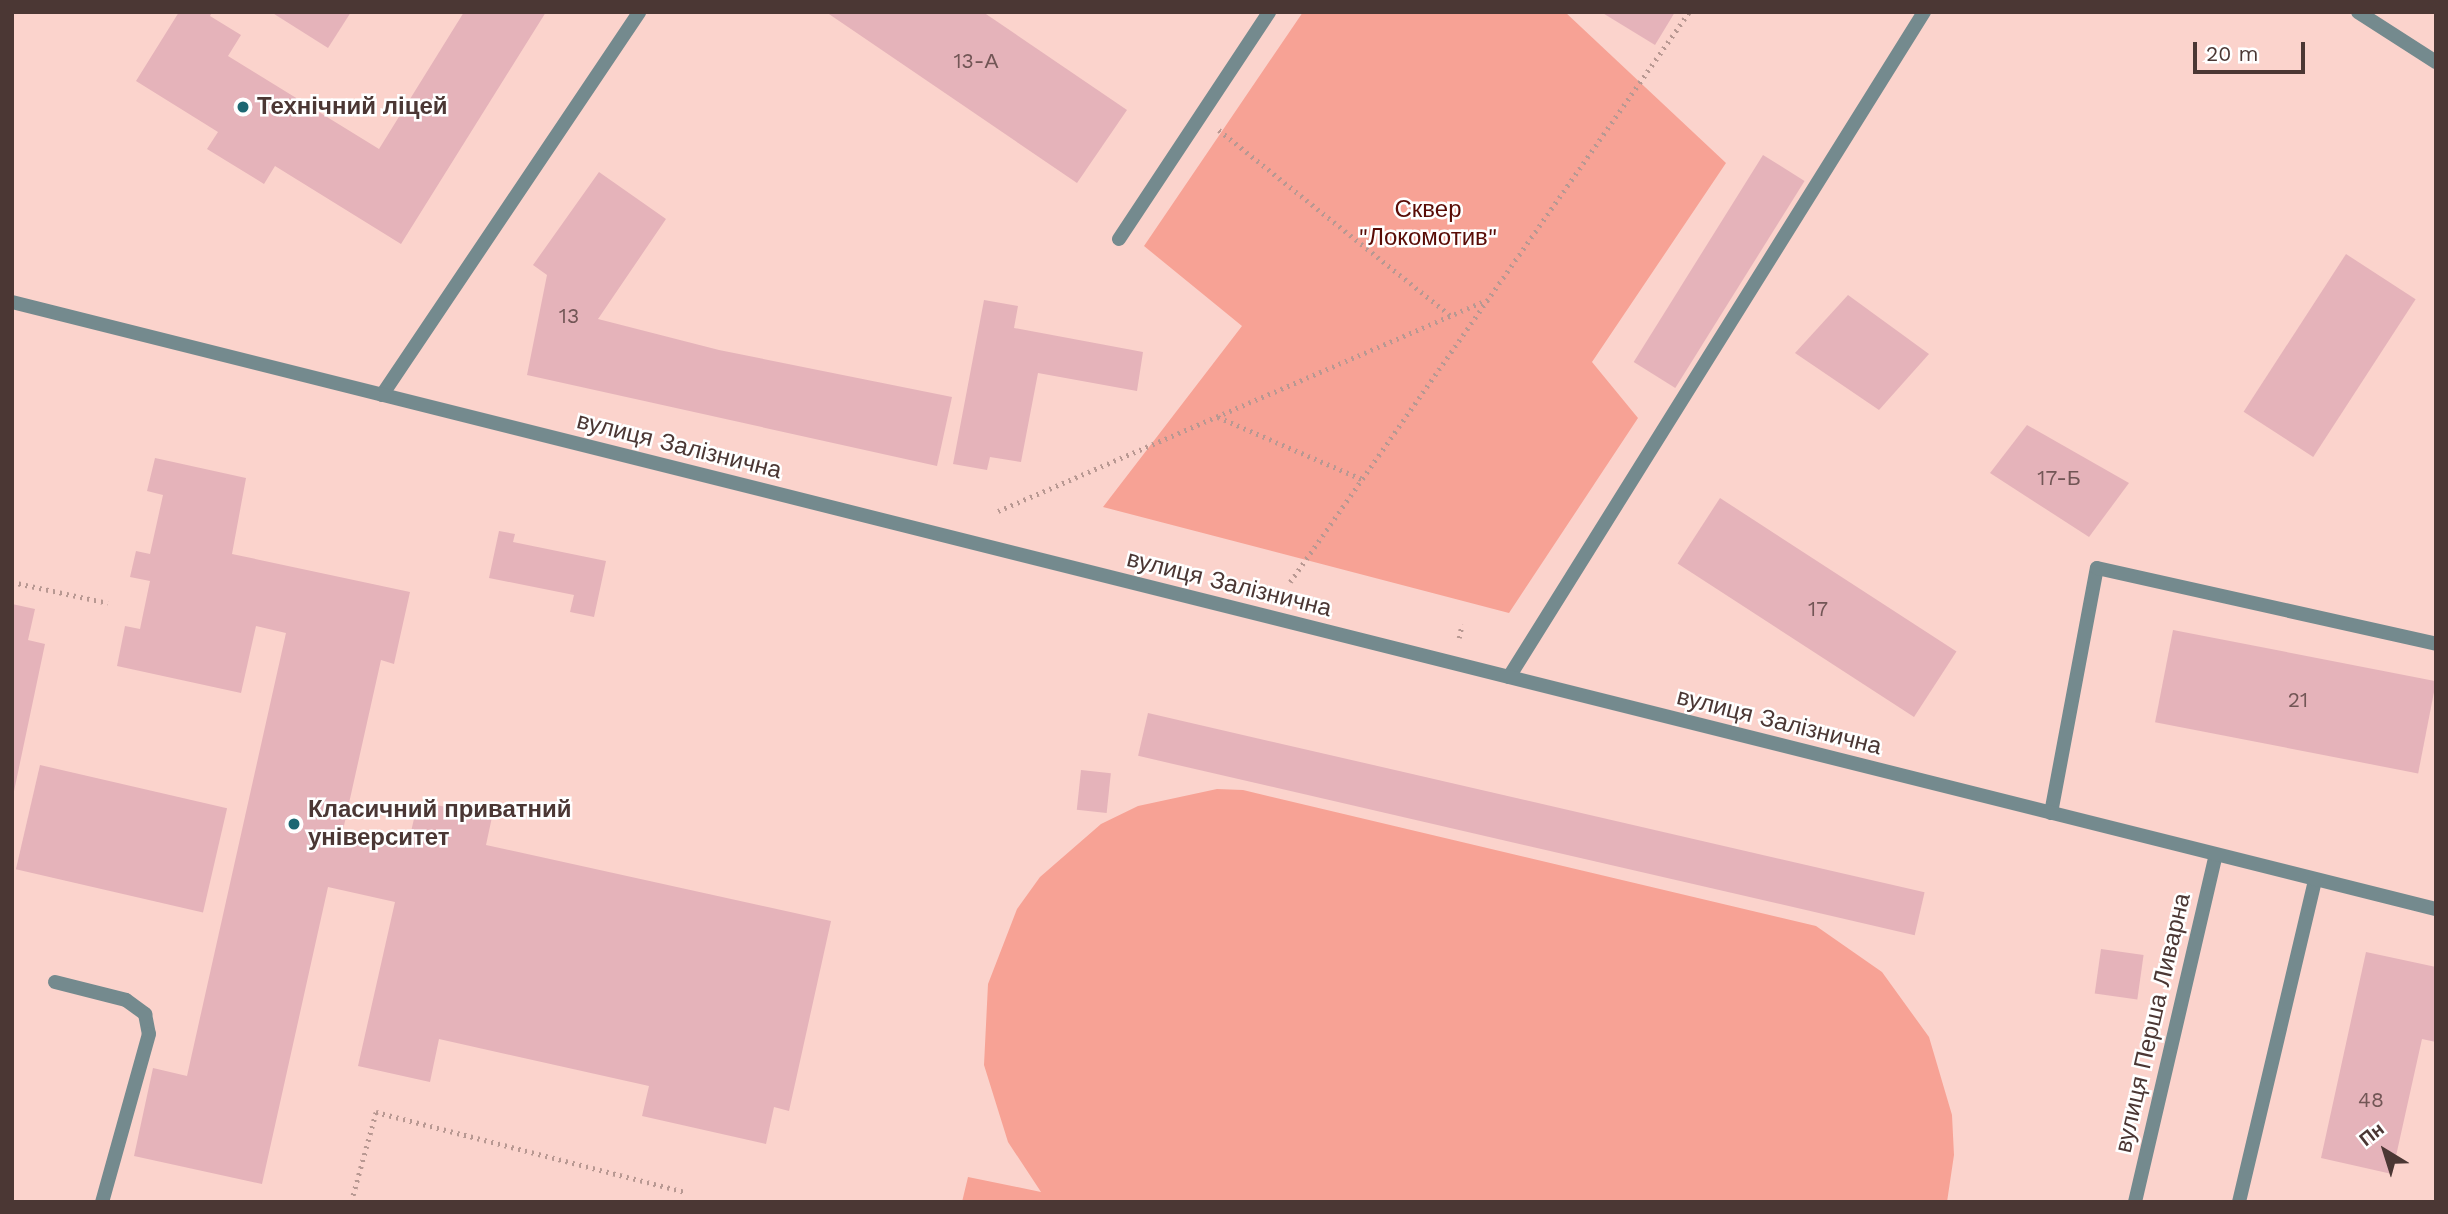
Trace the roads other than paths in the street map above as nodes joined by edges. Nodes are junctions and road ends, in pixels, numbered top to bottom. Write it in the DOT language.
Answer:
graph roads {
  1 [pos="639,12"];
  2 [pos="1269,12"];
  3 [pos="1924,12"];
  4 [pos="2358,12"];
  5 [pos="2436,62"];
  6 [pos="1119,239"];
  7 [pos="12,302"];
  8 [pos="382,395"];
  9 [pos="2436,645"];
  10 [pos="1509,677"];
  11 [pos="2051,813"];
  12 [pos="2216,855"];
  13 [pos="2315,880"];
  14 [pos="2436,909"];
  15 [pos="55,982"];
  16 [pos="102,1202"];
  17 [pos="2135,1202"];
  18 [pos="2239,1202"];
  1 -- 8 [label="street"];
  2 -- 6 [label="street"];
  3 -- 10 [label="street"];
  4 -- 5 [label="street"];
  7 -- 8 [label="street, вулиця Залізнична"];
  8 -- 10 [label="street, вулиця Залізнична"];
  9 -- 11 [label="street"];
  10 -- 11 [label="street, вулиця Залізнична"];
  11 -- 12 [label="street, вулиця Залізнична"];
  12 -- 13 [label="street, вулиця Залізнична"];
  12 -- 17 [label="street, вулиця Перша Ливарна"];
  13 -- 14 [label="street, вулиця Залізнична"];
  13 -- 18 [label="street"];
  15 -- 16 [label="street"];
}
